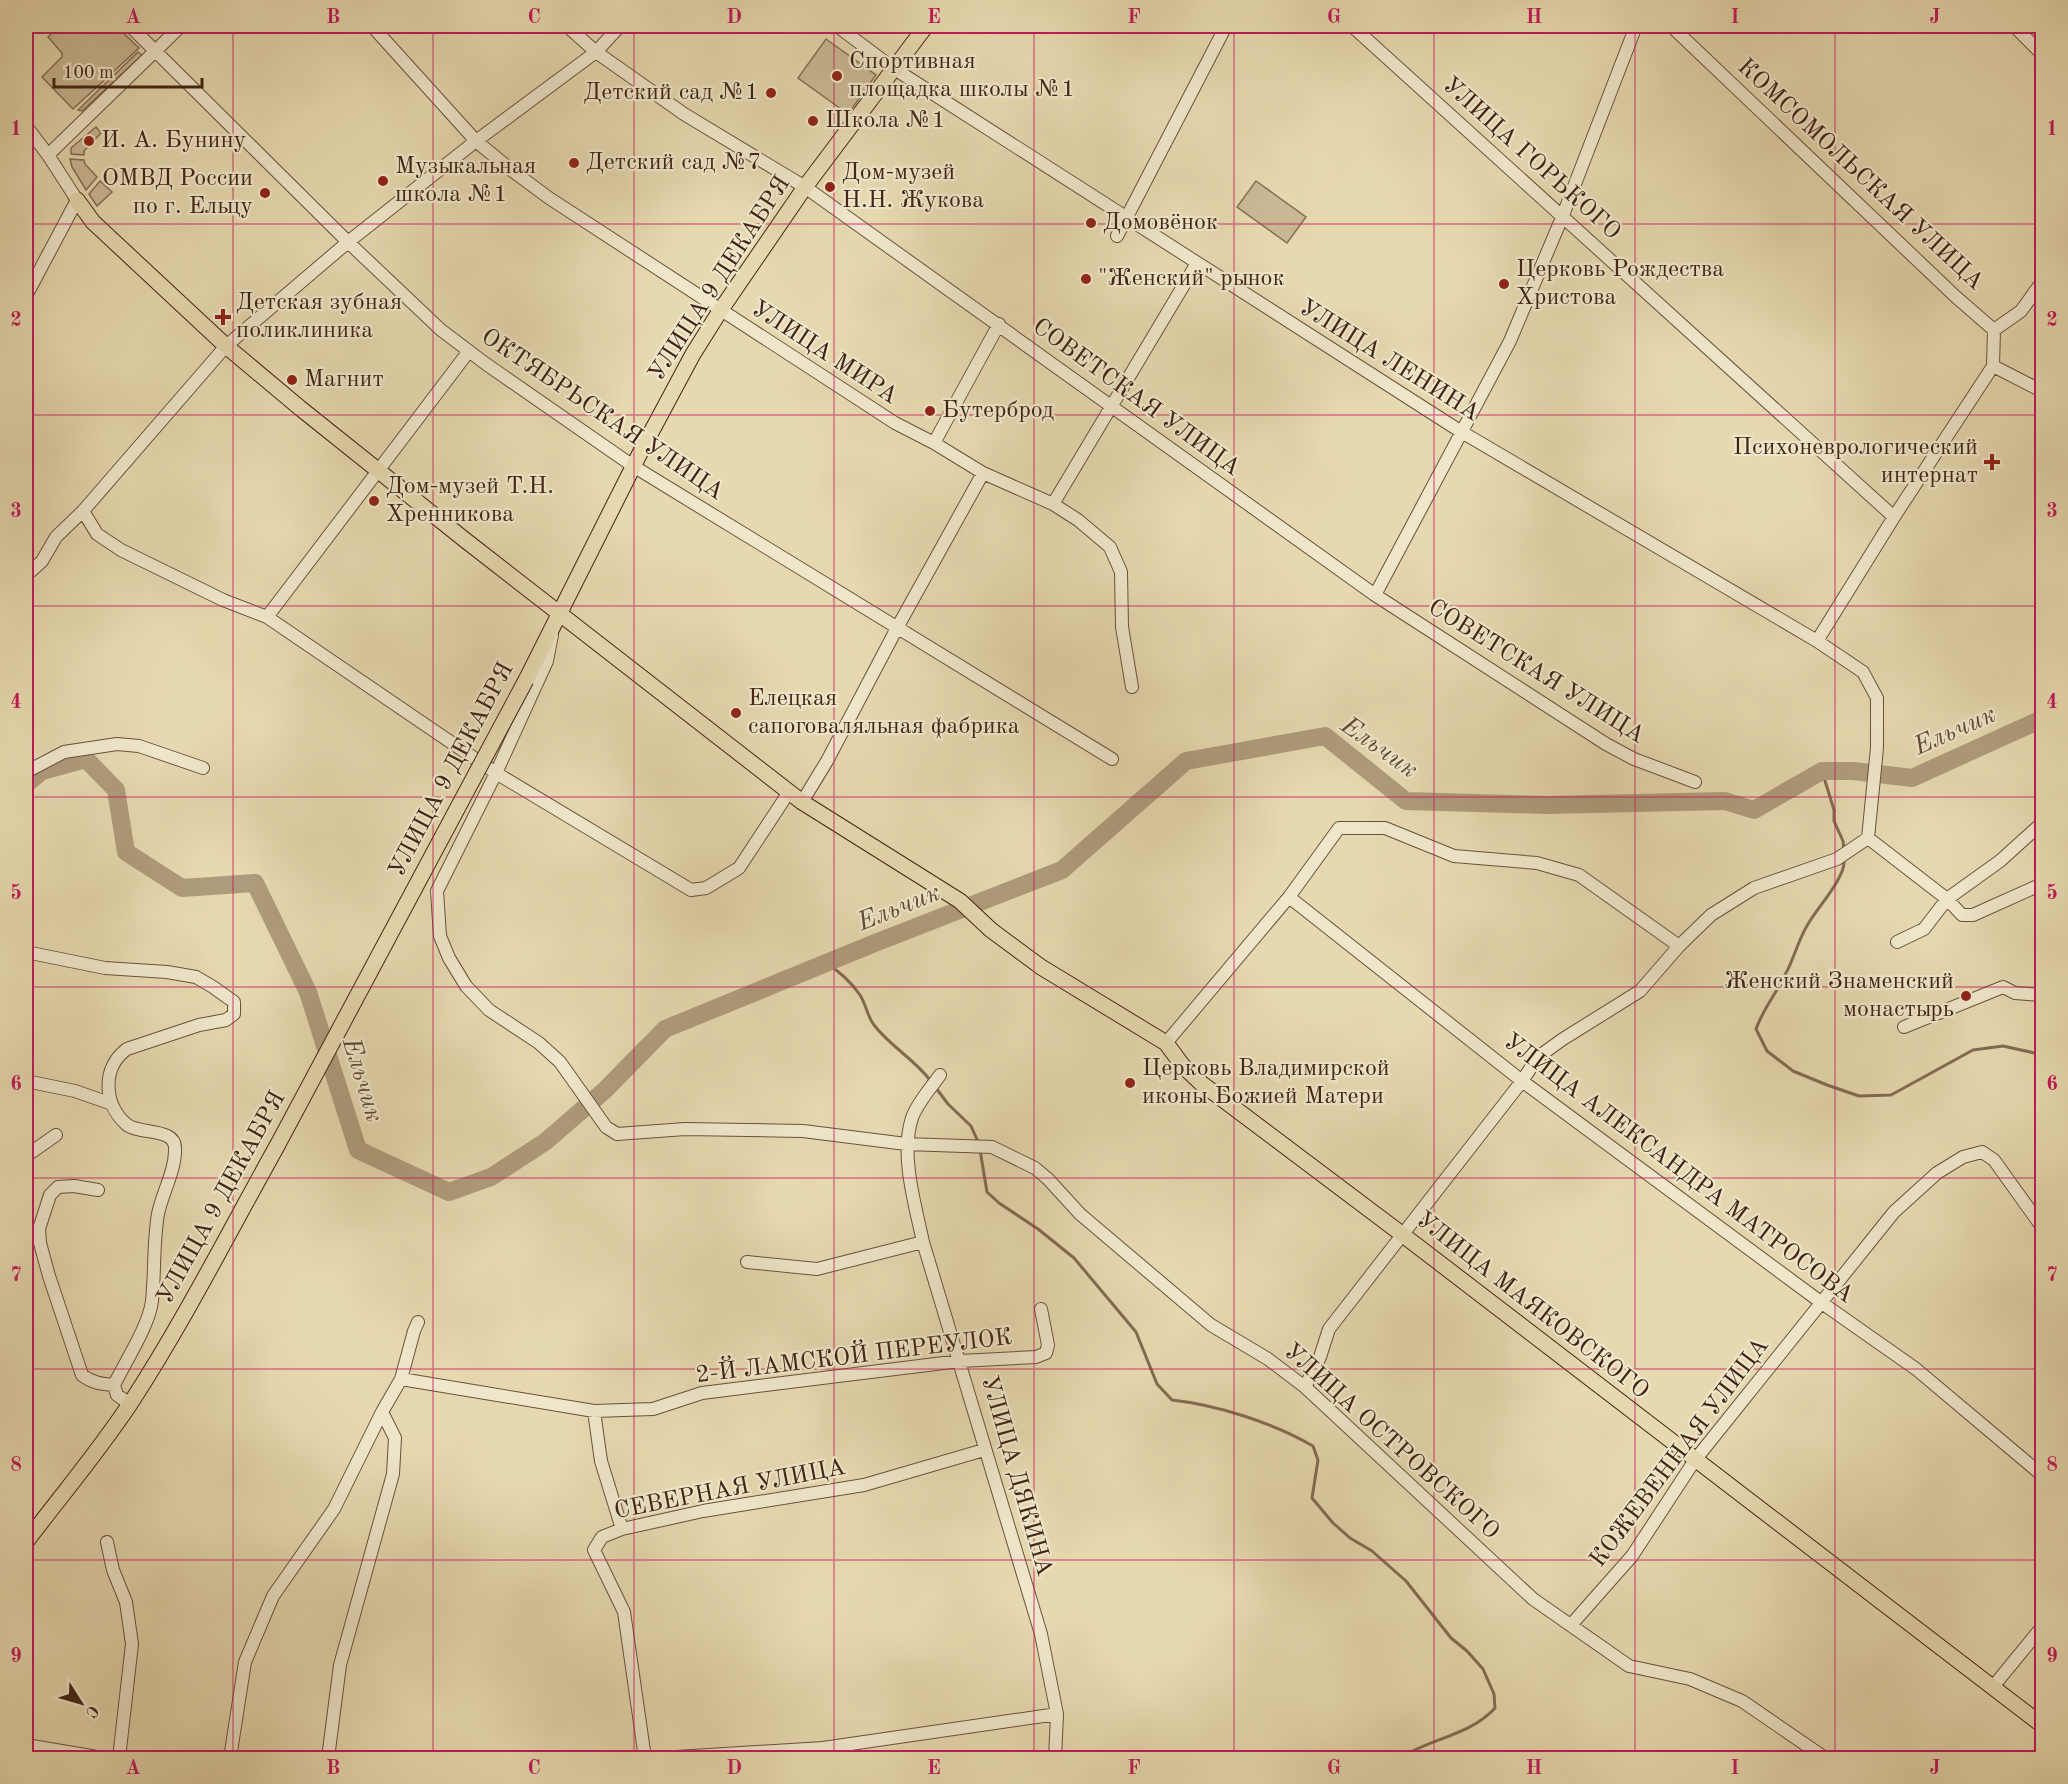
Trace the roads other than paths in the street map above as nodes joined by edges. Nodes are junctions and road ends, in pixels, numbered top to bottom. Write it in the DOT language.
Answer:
graph roads {
  1 [pos="130,26"];
  2 [pos="181,26"];
  3 [pos="372,26"];
  4 [pos="567,26"];
  5 [pos="620,26"];
  6 [pos="837,26"];
  7 [pos="926,26"];
  8 [pos="1226,26"];
  9 [pos="1352,26"];
  10 [pos="1636,26"];
  11 [pos="1671,26"];
  12 [pos="2014,26"];
  13 [pos="156,50"];
  14 [pos="596,52"];
  15 [pos="2043,54"];
  16 [pos="893,68"];
  17 [pos="26,126"];
  18 [pos="476,141"];
  19 [pos="48,155"];
  20 [pos="805,187"];
  21 [pos="76,200"];
  22 [pos="1563,215"];
  23 [pos="1126,216"];
  24 [pos="1118,236"];
  25 [pos="348,242"];
  26 [pos="1197,263"];
  27 [pos="2043,282"];
  28 [pos="26,296"];
  29 [pos="720,311"];
  30 [pos="999,324"];
  31 [pos="1995,330"];
  32 [pos="226,346"];
  33 [pos="468,351"];
  34 [pos="1993,366"];
  35 [pos="2043,391"];
  36 [pos="1111,407"];
  37 [pos="1461,431"];
  38 [pos="934,442"];
  39 [pos="633,466"];
  40 [pos="378,470"];
  41 [pos="983,473"];
  42 [pos="1053,504"];
  43 [pos="83,511"];
  44 [pos="1894,517"];
  45 [pos="26,572"];
  46 [pos="1375,595"];
  47 [pos="267,617"];
  48 [pos="558,617"];
  49 [pos="897,628"];
  50 [pos="1817,641"];
  51 [pos="1132,687"];
  52 [pos="1112,759"];
  53 [pos="203,768"];
  54 [pos="26,772"];
  55 [pos="496,773"];
  56 [pos="1695,782"];
  57 [pos="789,792"];
  58 [pos="802,802"];
  59 [pos="2043,823"];
  60 [pos="1868,838"];
  61 [pos="2043,884"];
  62 [pos="1289,897"];
  63 [pos="1947,898"];
  64 [pos="1898,942"];
  65 [pos="1679,946"];
  66 [pos="26,952"];
  67 [pos="2043,995"];
  68 [pos="1904,1027"];
  69 [pos="1166,1043"];
  70 [pos="940,1075"];
  71 [pos="26,1081"];
  72 [pos="1522,1081"];
  73 [pos="112,1104"];
  74 [pos="56,1135"];
  75 [pos="906,1144"];
  76 [pos="26,1156"];
  77 [pos="98,1190"];
  78 [pos="2043,1227"];
  79 [pos="32,1229"];
  80 [pos="1403,1235"];
  81 [pos="923,1242"];
  82 [pos="747,1262"];
  83 [pos="1822,1304"];
  84 [pos="1041,1309"];
  85 [pos="418,1322"];
  86 [pos="960,1361"];
  87 [pos="401,1379"];
  88 [pos="114,1385"];
  89 [pos="1305,1387"];
  90 [pos="130,1404"];
  91 [pos="594,1411"];
  92 [pos="382,1412"];
  93 [pos="984,1450"];
  94 [pos="1695,1460"];
  95 [pos="2043,1475"];
  96 [pos="622,1529"];
  97 [pos="26,1542"];
  98 [pos="107,1542"];
  99 [pos="1571,1625"];
  100 [pos="2043,1627"];
  101 [pos="1992,1688"];
  102 [pos="1057,1714"];
  103 [pos="2043,1725"];
  104 [pos="26,1745"];
  105 [pos="823,1753"];
  106 [pos="103,1758"];
  107 [pos="119,1758"];
  108 [pos="230,1758"];
  109 [pos="328,1758"];
  110 [pos="645,1758"];
  111 [pos="660,1758"];
  112 [pos="1055,1758"];
  113 [pos="1825,1758"];
  1 -- 13 [label="street, ОКТЯБРЬСКАЯ УЛИЦА"];
  2 -- 13 [label="street"];
  3 -- 18 [label="street, УЛИЦА МИРА"];
  4 -- 14 [label="street, СОВЕТСКАЯ УЛИЦА"];
  5 -- 14 [label="street"];
  6 -- 16 [label="street, УЛИЦА ЛЕНИНА"];
  7 -- 16 [label="main road, УЛИЦА 9 ДЕКАБРЯ"];
  8 -- 23 [label="street"];
  9 -- 22 [label="street, УЛИЦА ГОРЬКОГО"];
  10 -- 22 [label="street"];
  11 -- 31 [label="street, КОМСОМОЛЬСКАЯ УЛИЦА"];
  12 -- 15 [label="street"];
  13 -- 19 [label="street"];
  13 -- 25 [label="street, ОКТЯБРЬСКАЯ УЛИЦА"];
  14 -- 18 [label="street"];
  14 -- 20 [label="street, СОВЕТСКАЯ УЛИЦА"];
  16 -- 20 [label="main road, УЛИЦА 9 ДЕКАБРЯ"];
  16 -- 23 [label="street, УЛИЦА ЛЕНИНА"];
  17 -- 19 [label="street"];
  18 -- 25 [label="street"];
  18 -- 29 [label="street, УЛИЦА МИРА"];
  19 -- 21 [label="street"];
  20 -- 29 [label="main road, УЛИЦА 9 ДЕКАБРЯ"];
  20 -- 30 [label="street, СОВЕТСКАЯ УЛИЦА"];
  21 -- 28 [label="street"];
  21 -- 32 [label="main road"];
  22 -- 37 [label="street"];
  22 -- 44 [label="street, УЛИЦА ГОРЬКОГО"];
  23 -- 24 [label="street"];
  23 -- 26 [label="street, УЛИЦА ЛЕНИНА"];
  25 -- 32 [label="street"];
  25 -- 33 [label="street, ОКТЯБРЬСКАЯ УЛИЦА"];
  26 -- 36 [label="street"];
  26 -- 37 [label="street, УЛИЦА ЛЕНИНА"];
  27 -- 31 [label="street"];
  29 -- 38 [label="street, УЛИЦА МИРА"];
  29 -- 39 [label="main road, УЛИЦА 9 ДЕКАБРЯ"];
  30 -- 36 [label="street, СОВЕТСКАЯ УЛИЦА"];
  30 -- 38 [label="street"];
  31 -- 34 [label="street"];
  32 -- 40 [label="main road"];
  32 -- 43 [label="street"];
  33 -- 39 [label="street, ОКТЯБРЬСКАЯ УЛИЦА"];
  33 -- 40 [label="street"];
  34 -- 35 [label="street"];
  34 -- 44 [label="street"];
  36 -- 42 [label="street"];
  36 -- 46 [label="street, СОВЕТСКАЯ УЛИЦА"];
  37 -- 46 [label="street"];
  37 -- 50 [label="street, УЛИЦА ЛЕНИНА"];
  38 -- 41 [label="street, УЛИЦА МИРА"];
  39 -- 48 [label="main road, УЛИЦА 9 ДЕКАБРЯ"];
  39 -- 49 [label="street, ОКТЯБРЬСКАЯ УЛИЦА"];
  40 -- 47 [label="street"];
  40 -- 48 [label="main road"];
  41 -- 42 [label="street, УЛИЦА МИРА"];
  41 -- 49 [label="street"];
  42 -- 51 [label="street, УЛИЦА МИРА"];
  43 -- 45 [label="street"];
  43 -- 47 [label="street"];
  44 -- 50 [label="street"];
  46 -- 56 [label="street, СОВЕТСКАЯ УЛИЦА"];
  47 -- 55 [label="street"];
  48 -- 55 [label="street, УЛИЦА ОСТРОВСКОГО"];
  48 -- 57 [label="main road"];
  48 -- 90 [label="main road, УЛИЦА 9 ДЕКАБРЯ, bridge"];
  49 -- 52 [label="street, ОКТЯБРЬСКАЯ УЛИЦА"];
  49 -- 58 [label="street"];
  50 -- 60 [label="street, УЛИЦА ЛЕНИНА"];
  53 -- 54 [label="street"];
  55 -- 57 [label="street"];
  55 -- 75 [label="street, УЛИЦА ОСТРОВСКОГО"];
  57 -- 58 [label="main road"];
  58 -- 69 [label="main road, УЛИЦА МАЯКОВСКОГО"];
  59 -- 63 [label="street"];
  60 -- 63 [label="street"];
  60 -- 65 [label="street"];
  61 -- 63 [label="street"];
  62 -- 65 [label="street"];
  62 -- 69 [label="street"];
  62 -- 72 [label="street, УЛИЦА АЛЕКСАНДРА МАТРОСОВА"];
  63 -- 64 [label="street"];
  65 -- 72 [label="street"];
  66 -- 73 [label="street"];
  67 -- 68 [label="street"];
  69 -- 80 [label="main road, УЛИЦА МАЯКОВСКОГО"];
  70 -- 75 [label="street, УЛИЦА ДЯКИНА"];
  71 -- 73 [label="street"];
  72 -- 80 [label="street"];
  72 -- 83 [label="street, УЛИЦА АЛЕКСАНДРА МАТРОСОВА"];
  73 -- 88 [label="street"];
  74 -- 76 [label="street"];
  75 -- 81 [label="street, УЛИЦА ДЯКИНА"];
  75 -- 89 [label="street, УЛИЦА ОСТРОВСКОГО"];
  77 -- 79 [label="street"];
  78 -- 83 [label="street, КОЖЕВЕННАЯ УЛИЦА"];
  79 -- 88 [label="street"];
  80 -- 89 [label="street"];
  80 -- 94 [label="main road, УЛИЦА МАЯКОВСКОГО"];
  81 -- 82 [label="street"];
  81 -- 86 [label="street, УЛИЦА ДЯКИНА"];
  83 -- 94 [label="street, КОЖЕВЕННАЯ УЛИЦА"];
  83 -- 95 [label="street, УЛИЦА АЛЕКСАНДРА МАТРОСОВА"];
  84 -- 86 [label="street, 2-Й ЛАМСКОЙ ПЕРЕУЛОК"];
  85 -- 87 [label="street"];
  86 -- 91 [label="street, 2-Й ЛАМСКОЙ ПЕРЕУЛОК"];
  86 -- 93 [label="street, УЛИЦА ДЯКИНА"];
  87 -- 91 [label="street, 2-Й ЛАМСКОЙ ПЕРЕУЛОК"];
  87 -- 92 [label="street"];
  88 -- 90 [label="street"];
  89 -- 99 [label="street, УЛИЦА ОСТРОВСКОГО"];
  90 -- 97 [label="main road, УЛИЦА 9 ДЕКАБРЯ"];
  91 -- 96 [label="street"];
  92 -- 108 [label="street"];
  92 -- 109 [label="street"];
  93 -- 96 [label="street, СЕВЕРНАЯ УЛИЦА"];
  93 -- 102 [label="street, УЛИЦА ДЯКИНА"];
  94 -- 99 [label="street, КОЖЕВЕННАЯ УЛИЦА"];
  94 -- 101 [label="main road, УЛИЦА МАЯКОВСКОГО"];
  96 -- 110 [label="street, СЕВЕРНАЯ УЛИЦА"];
  98 -- 107 [label="street"];
  99 -- 113 [label="street, УЛИЦА ОСТРОВСКОГО"];
  100 -- 101 [label="street"];
  101 -- 103 [label="main road, УЛИЦА МАЯКОВСКОГО"];
  102 -- 105 [label="street"];
  102 -- 112 [label="street, УЛИЦА ДЯКИНА"];
  104 -- 106 [label="street"];
  105 -- 111 [label="street"];
}
